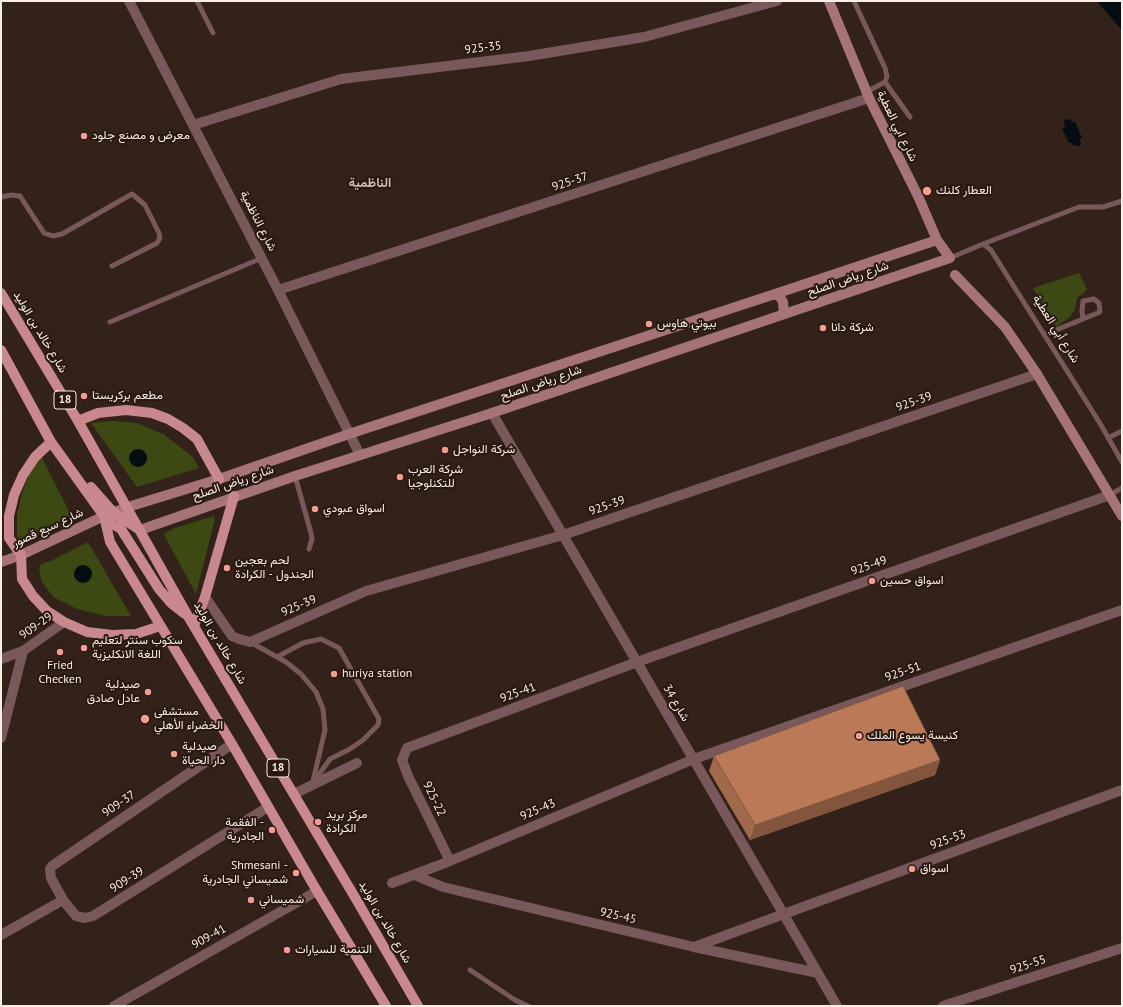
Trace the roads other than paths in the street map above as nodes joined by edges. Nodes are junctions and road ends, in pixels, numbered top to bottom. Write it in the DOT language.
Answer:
graph roads {
  1 [pos="129,1"];
  2 [pos="197,1"];
  3 [pos="777,1"];
  4 [pos="829,1"];
  5 [pos="854,1"];
  6 [pos="213,33"];
  7 [pos="885,82"];
  8 [pos="868,95"];
  9 [pos="910,117"];
  10 [pos="193,125"];
  11 [pos="1,197"];
  12 [pos="1122,201"];
  13 [pos="937,240"];
  14 [pos="983,244"];
  15 [pos="262,258"];
  16 [pos="950,258"];
  17 [pos="112,266"];
  18 [pos="956,275"];
  19 [pos="278,290"];
  20 [pos="1,293"];
  21 [pos="775,294"];
  22 [pos="784,314"];
  23 [pos="1083,319"];
  24 [pos="110,322"];
  25 [pos="1044,335"];
  26 [pos="1,350"];
  27 [pos="1037,374"];
  28 [pos="492,413"];
  29 [pos="78,421"];
  30 [pos="1122,431"];
  31 [pos="349,434"];
  32 [pos="1108,438"];
  33 [pos="51,442"];
  34 [pos="360,455"];
  35 [pos="1122,462"];
  36 [pos="295,476"];
  37 [pos="219,479"];
  38 [pos="1122,488"];
  39 [pos="1110,495"];
  40 [pos="234,496"];
  41 [pos="128,507"];
  42 [pos="114,513"];
  43 [pos="104,516"];
  44 [pos="1122,516"];
  45 [pos="140,530"];
  46 [pos="563,535"];
  47 [pos="309,549"];
  48 [pos="135,552"];
  49 [pos="21,555"];
  50 [pos="1,562"];
  51 [pos="122,563"];
  52 [pos="205,597"];
  53 [pos="1122,610"];
  54 [pos="64,622"];
  55 [pos="192,622"];
  56 [pos="160,626"];
  57 [pos="250,642"];
  58 [pos="23,651"];
  59 [pos="277,657"];
  60 [pos="1,660"];
  61 [pos="637,662"];
  62 [pos="1,738"];
  63 [pos="232,744"];
  64 [pos="407,748"];
  65 [pos="694,759"];
  66 [pos="357,763"];
  67 [pos="312,784"];
  68 [pos="1122,790"];
  69 [pos="294,794"];
  70 [pos="268,807"];
  71 [pos="450,861"];
  72 [pos="414,875"];
  73 [pos="392,883"];
  74 [pos="317,891"];
  75 [pos="63,900"];
  76 [pos="784,914"];
  77 [pos="1,935"];
  78 [pos="694,947"];
  79 [pos="1122,948"];
  80 [pos="470,970"];
  81 [pos="818,973"];
  82 [pos="114,1006"];
  83 [pos="386,1006"];
  84 [pos="418,1006"];
  85 [pos="528,1006"];
  86 [pos="837,1006"];
  87 [pos="943,1006"];
  1 -- 10 [label="street, شارع الناظمية"];
  2 -- 6 [label="lane"];
  3 -- 10 [label="street, 925-35"];
  4 -- 8 [label="street, شارع ابي العطية"];
  5 -- 7 [label="lane"];
  7 -- 8 [label="lane"];
  7 -- 9 [label="lane"];
  8 -- 13 [label="street, شارع ابي العطية"];
  8 -- 19 [label="street, 925-37"];
  10 -- 15 [label="street, شارع الناظمية"];
  11 -- 17 [label="lane"];
  12 -- 14 [label="lane"];
  13 -- 16 [label="street, شارع ابي العطية"];
  13 -- 21 [label="street, شارع رياض الصلح"];
  14 -- 16 [label="lane"];
  14 -- 25 [label="lane, شارع أبي العطية"];
  15 -- 19 [label="street, شارع الناظمية"];
  15 -- 24 [label="lane"];
  16 -- 22 [label="street, شارع رياض الصلح"];
  18 -- 27 [label="street"];
  19 -- 31 [label="street, شارع الناظمية"];
  20 -- 29 [label="main road, شارع خالد بن الوليد / 18"];
  21 -- 22 [label="street"];
  21 -- 31 [label="street, شارع رياض الصلح"];
  22 -- 28 [label="street, شارع رياض الصلح"];
  23 -- 23 [label="lane"];
  23 -- 25 [label="lane"];
  25 -- 32 [label="lane, شارع أبي العطية"];
  26 -- 33 [label="main road, 18"];
  27 -- 39 [label="street"];
  27 -- 46 [label="street, 925-39"];
  28 -- 34 [label="street, شارع رياض الصلح"];
  28 -- 46 [label="street, شارع 34"];
  29 -- 37 [label="main road"];
  29 -- 41 [label="main road, شارع خالد بن الوليد / 18"];
  30 -- 32 [label="lane"];
  31 -- 34 [label="street, شارع الناظمية"];
  31 -- 37 [label="street, شارع رياض الصلح"];
  32 -- 35 [label="lane, شارع أبي العطية"];
  33 -- 42 [label="main road"];
  33 -- 43 [label="main road, 18"];
  33 -- 49 [label="main road"];
  34 -- 36 [label="street, شارع رياض الصلح"];
  36 -- 40 [label="street, شارع رياض الصلح"];
  36 -- 47 [label="lane"];
  37 -- 41 [label="street, شارع رياض الصلح"];
  38 -- 39 [label="lane"];
  39 -- 44 [label="street"];
  39 -- 61 [label="street, 925-49"];
  40 -- 45 [label="street, شارع رياض الصلح"];
  40 -- 52 [label="main road"];
  41 -- 42 [label="street, شارع رياض الصلح"];
  41 -- 45 [label="main road, شارع خالد بن الوليد / 18"];
  42 -- 43 [label="street, شارع سبع قصور"];
  42 -- 45 [label="main road"];
  43 -- 48 [label="main road"];
  43 -- 49 [label="street, شارع سبع قصور"];
  43 -- 51 [label="main road, 18"];
  45 -- 55 [label="main road, شارع خالد بن الوليد / 18"];
  46 -- 57 [label="street, 925-39"];
  46 -- 61 [label="street, شارع 34"];
  48 -- 51 [label="main road"];
  48 -- 55 [label="main road"];
  49 -- 50 [label="street, شارع سبع قصور"];
  49 -- 54 [label="main road"];
  51 -- 56 [label="main road, 18"];
  52 -- 55 [label="main road"];
  52 -- 57 [label="street"];
  53 -- 65 [label="street, 925-51"];
  54 -- 56 [label="main road"];
  54 -- 58 [label="street, 909-29"];
  55 -- 69 [label="main road, شارع خالد بن الوليد / 18"];
  56 -- 63 [label="main road, 18"];
  57 -- 59 [label="lane"];
  58 -- 60 [label="street, 909-29"];
  58 -- 62 [label="street"];
  59 -- 67 [label="lane"];
  59 -- 67 [label="lane"];
  61 -- 64 [label="street, 925-41"];
  61 -- 65 [label="street, شارع 34"];
  63 -- 70 [label="main road, 18"];
  63 -- 75 [label="street, 909-37"];
  64 -- 71 [label="street, 925-22"];
  65 -- 71 [label="street, 925-43"];
  65 -- 76 [label="street, شارع 34"];
  66 -- 67 [label="street"];
  67 -- 69 [label="street"];
  68 -- 76 [label="street, 925-53"];
  69 -- 84 [label="main road, شارع خالد بن الوليد / 18"];
  70 -- 74 [label="main road, 18"];
  70 -- 75 [label="street, 909-39"];
  71 -- 72 [label="street, 925-43"];
  72 -- 73 [label="street, 925-43"];
  72 -- 78 [label="street, 925-45"];
  74 -- 82 [label="street, 909-41"];
  74 -- 83 [label="main road, 18"];
  75 -- 77 [label="street"];
  76 -- 78 [label="street, 925-53"];
  76 -- 81 [label="street, شارع 34"];
  78 -- 81 [label="street, 925-45"];
  79 -- 87 [label="street, 925-55"];
  80 -- 85 [label="lane"];
  81 -- 86 [label="street, شارع 34"];
}
